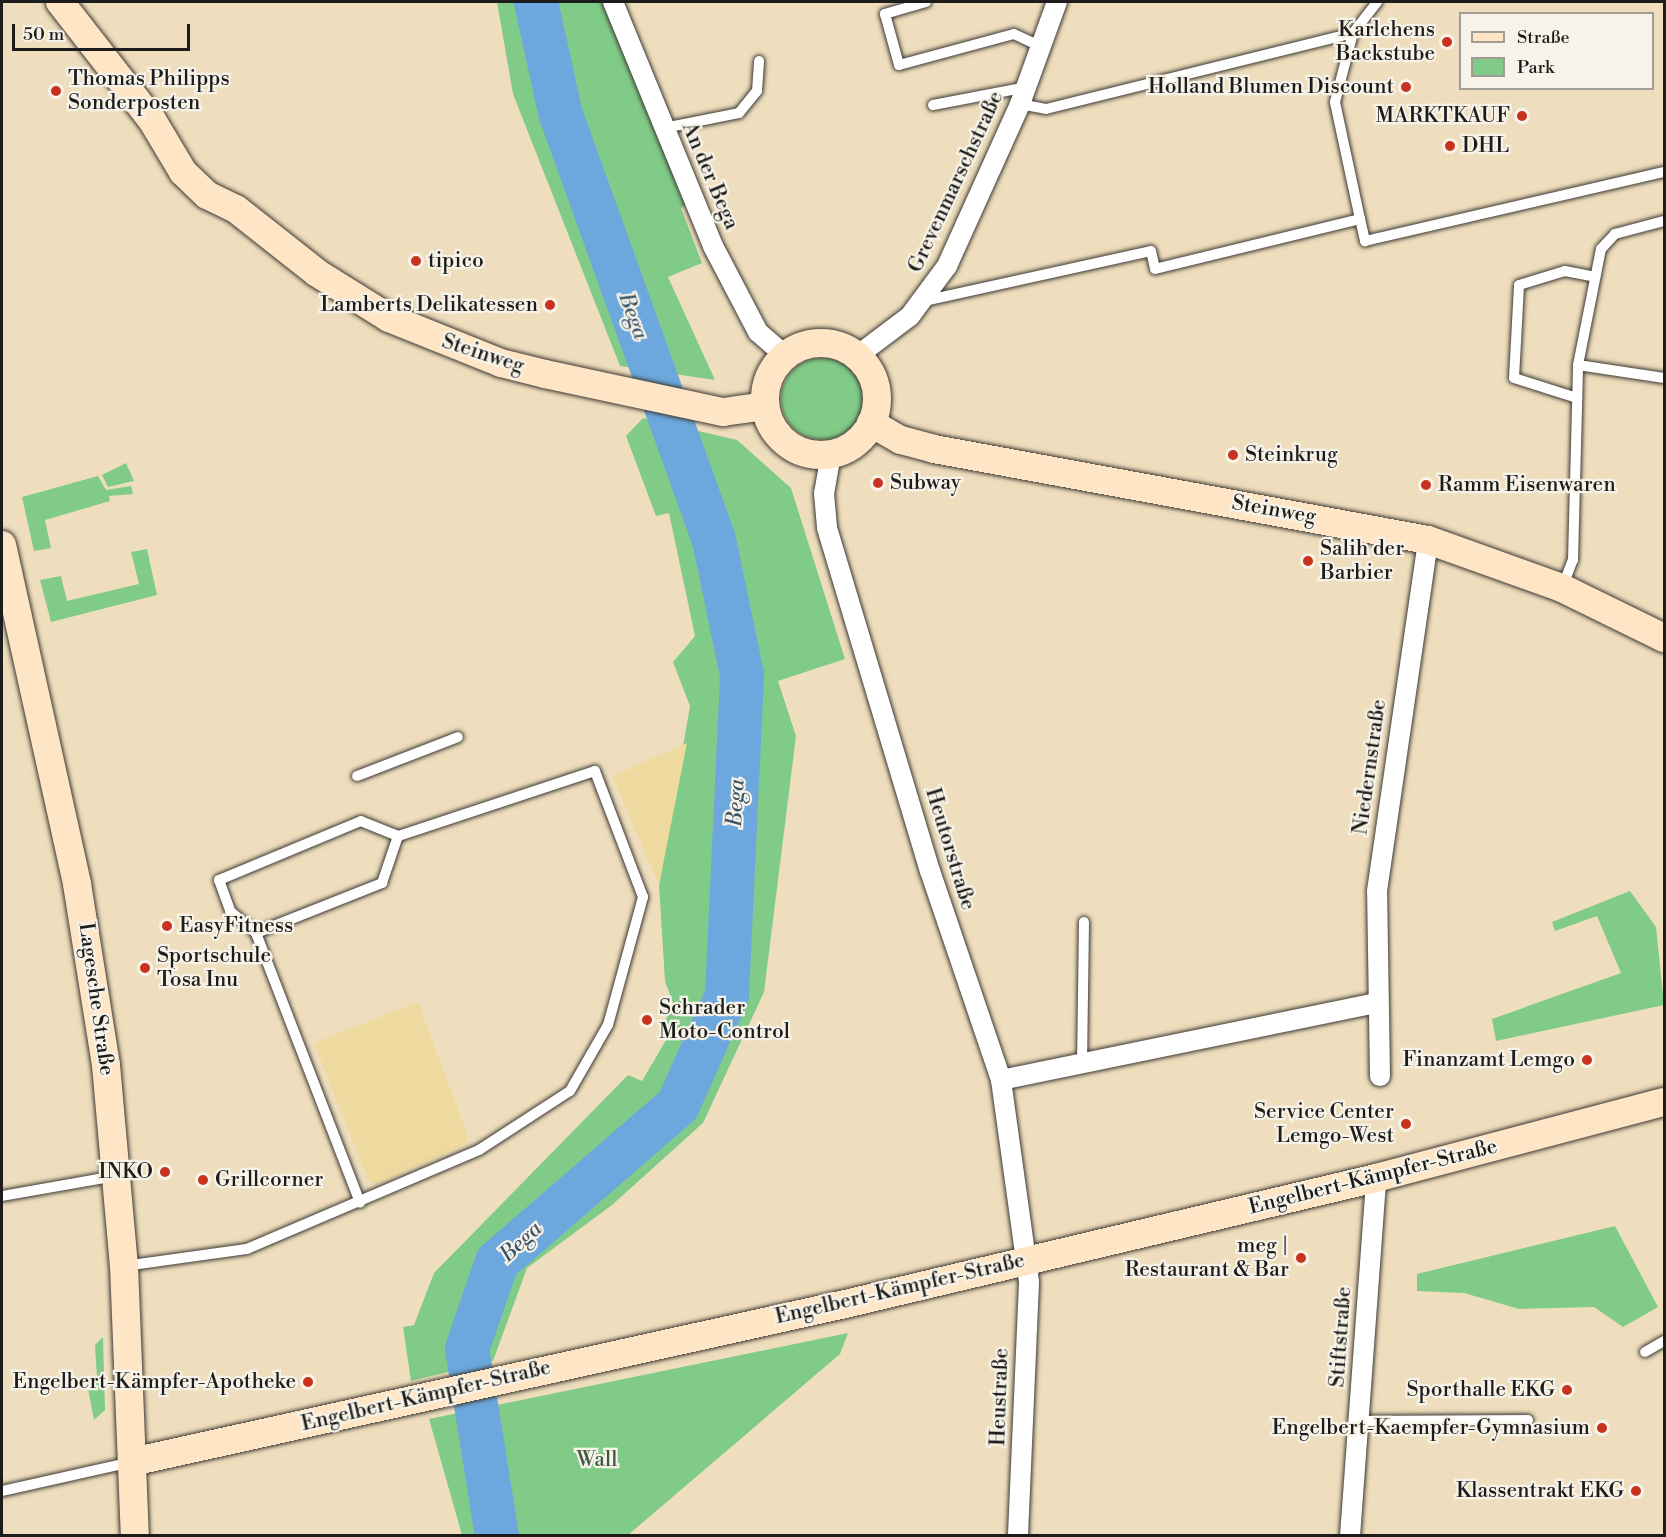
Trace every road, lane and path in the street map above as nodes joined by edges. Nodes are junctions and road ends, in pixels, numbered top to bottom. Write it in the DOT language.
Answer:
graph roads {
  1 [pos="60,2"];
  2 [pos="613,2"];
  3 [pos="926,2"];
  4 [pos="1057,2"];
  5 [pos="1377,2"];
  6 [pos="1353,33"];
  7 [pos="1042,46"];
  8 [pos="759,61"];
  9 [pos="1024,96"];
  10 [pos="933,105"];
  11 [pos="664,128"];
  12 [pos="1665,172"];
  13 [pos="1360,219"];
  14 [pos="1665,221"];
  15 [pos="1595,277"];
  16 [pos="924,301"];
  17 [pos="784,356"];
  18 [pos="857,356"];
  19 [pos="1578,365"];
  20 [pos="1665,378"];
  21 [pos="1577,398"];
  22 [pos="765,406"];
  23 [pos="871,423"];
  24 [pos="831,454"];
  25 [pos="1428,540"];
  26 [pos="2,545"];
  27 [pos="1562,588"];
  28 [pos="1665,638"];
  29 [pos="458,737"];
  30 [pos="357,776"];
  31 [pos="398,836"];
  32 [pos="1084,922"];
  33 [pos="256,933"];
  34 [pos="1376,1003"];
  35 [pos="1082,1066"];
  36 [pos="1380,1076"];
  37 [pos="1001,1080"];
  38 [pos="1665,1102"];
  39 [pos="117,1176"];
  40 [pos="1376,1178"];
  41 [pos="2,1196"];
  42 [pos="360,1203"];
  43 [pos="1027,1261"];
  44 [pos="124,1266"];
  45 [pos="1665,1341"];
  46 [pos="1645,1352"];
  47 [pos="1528,1420"];
  48 [pos="1359,1421"];
  49 [pos="132,1462"];
  50 [pos="2,1491"];
  51 [pos="135,1536"];
  52 [pos="1018,1536"];
  53 [pos="1350,1536"];
  1 -- 22 [label="street, Steinweg"];
  2 -- 11 [label="street, An der Bega"];
  3 -- 7 [label="lane"];
  4 -- 7 [label="street, Grevenmarschstraße"];
  5 -- 6 [label="lane"];
  6 -- 9 [label="lane"];
  6 -- 13 [label="lane"];
  7 -- 9 [label="street, Grevenmarschstraße"];
  8 -- 11 [label="lane"];
  9 -- 10 [label="lane"];
  9 -- 16 [label="street, Grevenmarschstraße"];
  11 -- 17 [label="street, An der Bega"];
  12 -- 13 [label="lane"];
  13 -- 16 [label="lane"];
  14 -- 15 [label="lane"];
  15 -- 19 [label="lane"];
  15 -- 21 [label="lane"];
  16 -- 18 [label="street, Grevenmarschstraße"];
  17 -- 18 [label="street"];
  17 -- 22 [label="street"];
  18 -- 23 [label="street"];
  19 -- 20 [label="lane"];
  19 -- 21 [label="lane"];
  21 -- 27 [label="lane"];
  22 -- 24 [label="street"];
  23 -- 24 [label="street"];
  23 -- 25 [label="street, Steinweg"];
  24 -- 37 [label="street, Heutorstraße"];
  25 -- 27 [label="street, Steinweg"];
  25 -- 34 [label="street, Niedernstraße"];
  26 -- 39 [label="street, Lagesche Straße"];
  27 -- 28 [label="street, Steinweg"];
  29 -- 30 [label="lane"];
  31 -- 33 [label="lane"];
  31 -- 33 [label="lane"];
  31 -- 42 [label="lane"];
  32 -- 35 [label="lane"];
  33 -- 42 [label="lane"];
  34 -- 35 [label="street"];
  34 -- 36 [label="street, Niedernstraße"];
  35 -- 37 [label="street"];
  37 -- 43 [label="street, Heutorstraße"];
  38 -- 40 [label="street, Engelbert-Kämpfer-Straße"];
  39 -- 41 [label="lane"];
  39 -- 44 [label="street, Lagesche Straße"];
  40 -- 43 [label="street, Engelbert-Kämpfer-Straße"];
  40 -- 48 [label="street, Stiftstraße"];
  42 -- 44 [label="lane"];
  43 -- 49 [label="street, Engelbert-Kämpfer-Straße"];
  43 -- 52 [label="street, Heustraße"];
  44 -- 49 [label="street, Lagesche Straße"];
  45 -- 46 [label="lane"];
  47 -- 48 [label="lane"];
  48 -- 53 [label="street, Stiftstraße"];
  49 -- 50 [label="lane"];
  49 -- 51 [label="street, Lagesche Straße"];
}
